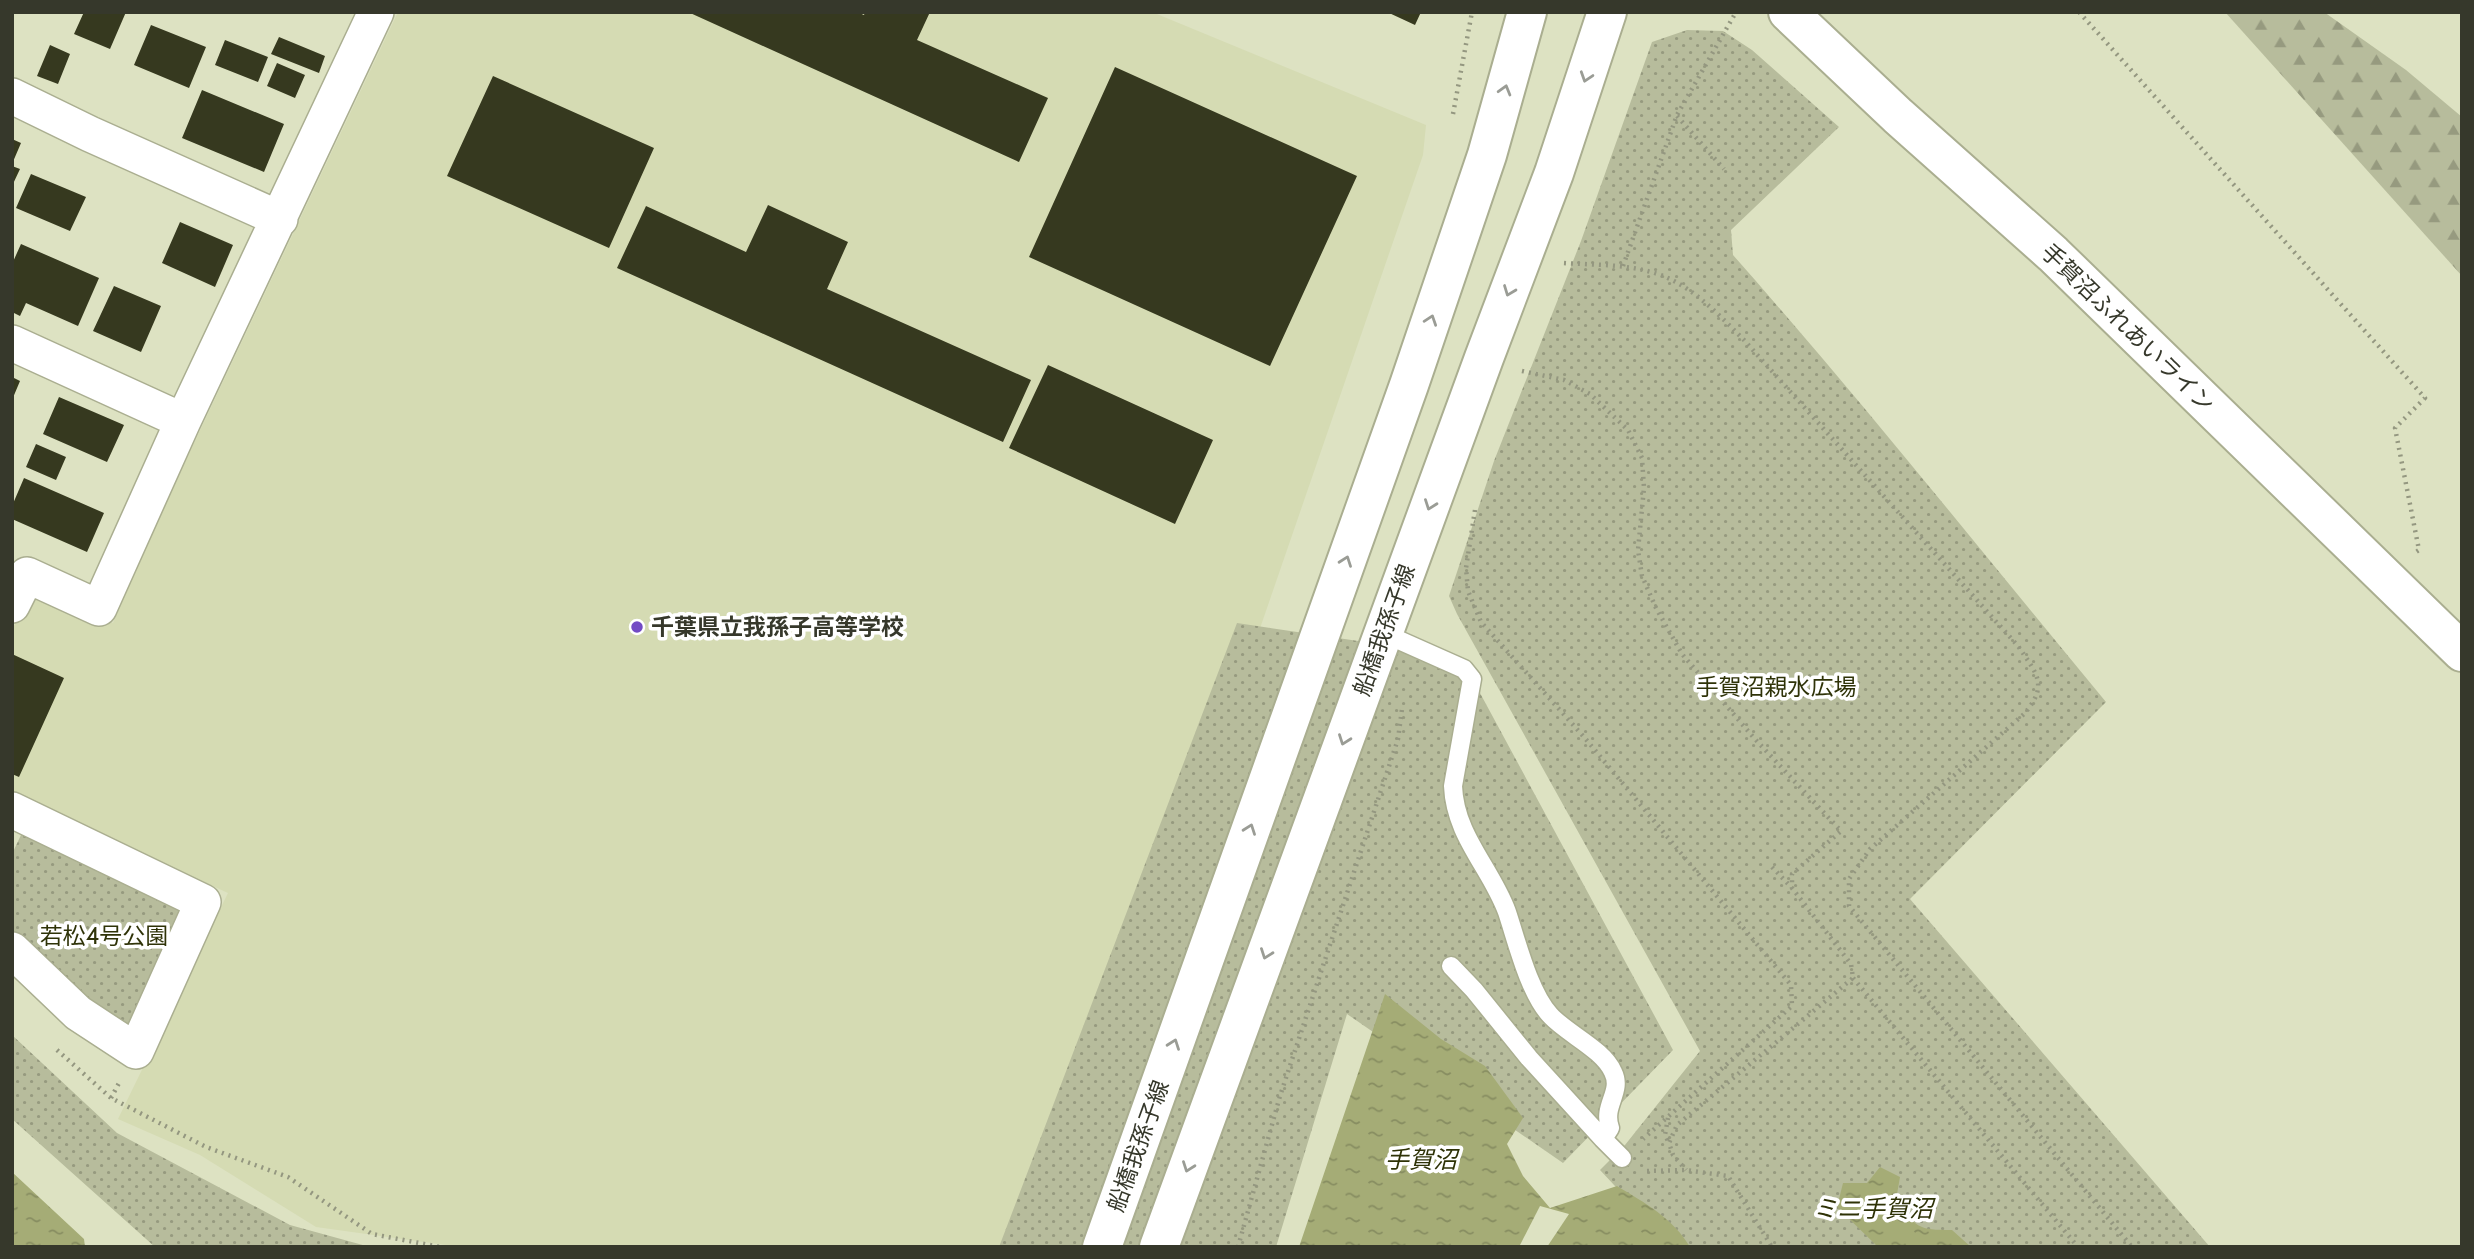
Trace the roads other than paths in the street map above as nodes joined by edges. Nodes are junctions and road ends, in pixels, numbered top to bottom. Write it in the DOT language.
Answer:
graph roads {
  1 [pos="376,12"];
  2 [pos="1527,12"];
  3 [pos="1606,12"];
  4 [pos="1788,12"];
  5 [pos="12,96"];
  6 [pos="280,219"];
  7 [pos="12,343"];
  8 [pos="183,421"];
  9 [pos="17,583"];
  10 [pos="1379,643"];
  11 [pos="2462,652"];
  12 [pos="12,810"];
  13 [pos="12,950"];
  14 [pos="1451,966"];
  15 [pos="1603,1139"];
  16 [pos="1622,1158"];
  17 [pos="1102,1247"];
  18 [pos="1159,1247"];
  1 -- 6 [label="street"];
  17 -- 2 [label="main road, 船橋我孫子線, one-way"];
  3 -- 10 [label="main road, 船橋我孫子線, one-way"];
  4 -- 11 [label="main road, 手賀沼ふれあいライン"];
  5 -- 6 [label="street"];
  6 -- 8 [label="street"];
  7 -- 8 [label="street"];
  8 -- 9 [label="street"];
  10 -- 15 [label="lane"];
  10 -- 18 [label="main road, 船橋我孫子線, one-way"];
  12 -- 13 [label="street"];
  14 -- 15 [label="lane"];
  15 -- 16 [label="lane"];
}
